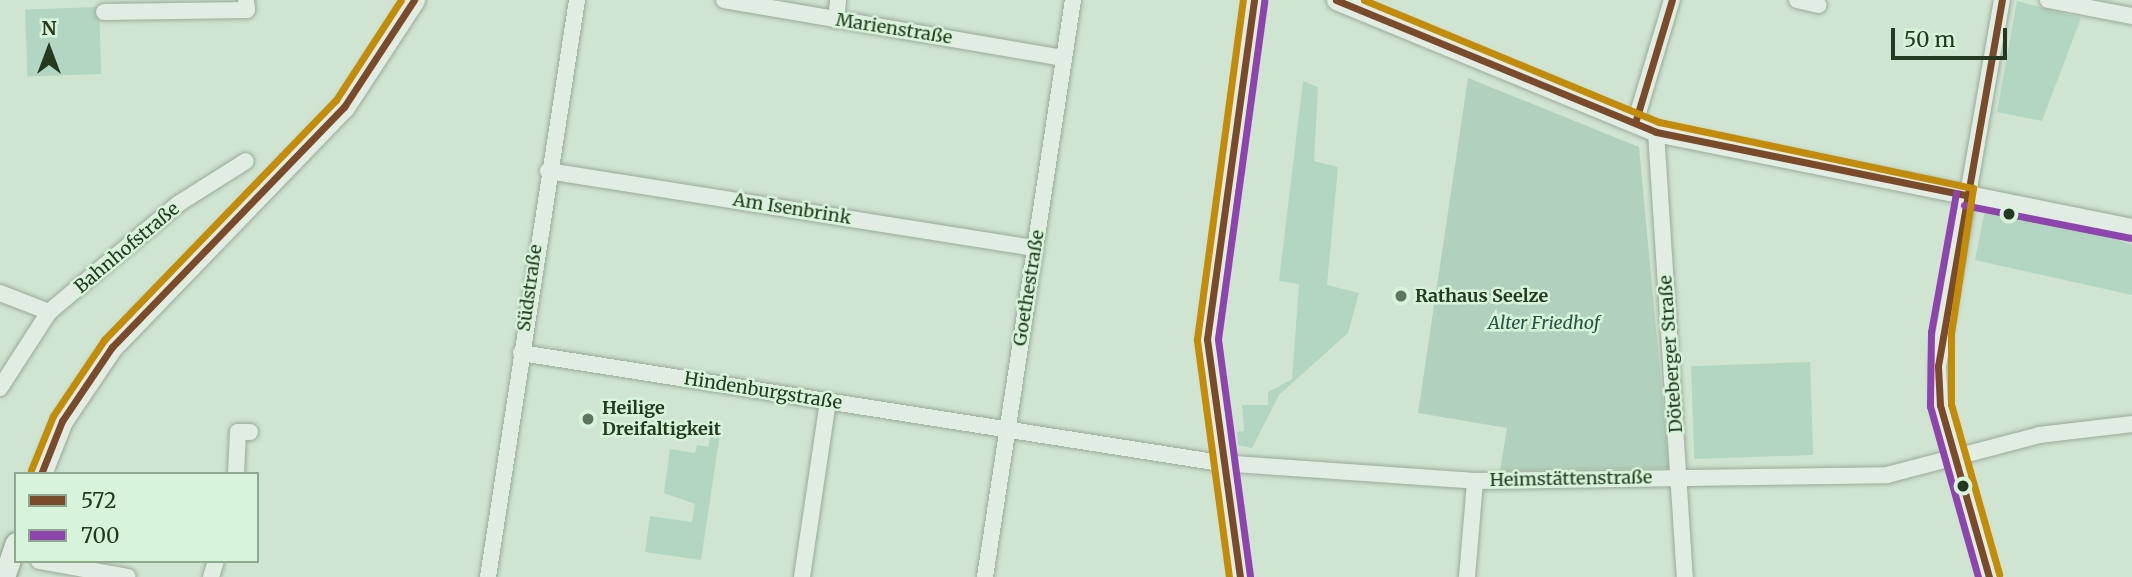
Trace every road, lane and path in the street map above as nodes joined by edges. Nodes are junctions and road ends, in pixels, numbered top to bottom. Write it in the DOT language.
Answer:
graph roads {
  1 [pos="246,0"];
  2 [pos="414,0"];
  3 [pos="578,0"];
  4 [pos="724,0"];
  5 [pos="838,0"];
  6 [pos="1073,0"];
  7 [pos="1254,0"];
  8 [pos="1336,0"];
  9 [pos="1672,0"];
  10 [pos="1797,0"];
  11 [pos="2002,0"];
  12 [pos="2048,0"];
  13 [pos="1355,5"];
  14 [pos="1818,5"];
  15 [pos="104,12"];
  16 [pos="2132,16"];
  17 [pos="836,20"];
  18 [pos="1064,58"];
  19 [pos="1635,124"];
  20 [pos="1656,132"];
  21 [pos="246,161"];
  22 [pos="548,170"];
  23 [pos="1966,195"];
  24 [pos="2132,228"];
  25 [pos="1035,248"];
  26 [pos="0,293"];
  27 [pos="50,312"];
  28 [pos="521,353"];
  29 [pos="0,388"];
  30 [pos="828,401"];
  31 [pos="2132,424"];
  32 [pos="1006,429"];
  33 [pos="250,432"];
  34 [pos="1954,460"];
  35 [pos="1220,463"];
  36 [pos="42,472"];
  37 [pos="236,472"];
  38 [pos="1679,475"];
  39 [pos="1475,481"];
  40 [pos="14,549"];
  41 [pos="50,563"];
  42 [pos="4,577"];
  43 [pos="128,577"];
  44 [pos="488,577"];
  45 [pos="802,577"];
  46 [pos="985,577"];
  47 [pos="1240,577"];
  48 [pos="1467,577"];
  49 [pos="1685,577"];
  50 [pos="1989,577"];
  1 -- 15 [label="street"];
  2 -- 36 [label="main road"];
  3 -- 22 [label="street, Südstraße"];
  4 -- 17 [label="street, Marienstraße"];
  5 -- 17 [label="street"];
  6 -- 18 [label="street, Goethestraße"];
  7 -- 35 [label="street"];
  8 -- 13 [label="street"];
  9 -- 19 [label="street"];
  10 -- 14 [label="street"];
  11 -- 23 [label="street"];
  12 -- 16 [label="street"];
  13 -- 19 [label="street"];
  17 -- 18 [label="street, Marienstraße"];
  18 -- 25 [label="street, Goethestraße"];
  19 -- 20 [label="street"];
  20 -- 23 [label="street"];
  20 -- 38 [label="street, Döteberger Straße"];
  21 -- 27 [label="street, Bahnhofstraße"];
  22 -- 25 [label="street, Am Isenbrink"];
  22 -- 28 [label="street, Südstraße"];
  23 -- 24 [label="street"];
  23 -- 34 [label="street"];
  25 -- 32 [label="street, Goethestraße"];
  26 -- 27 [label="street"];
  27 -- 29 [label="street, Bahnhofstraße"];
  28 -- 30 [label="street, Hindenburgstraße"];
  28 -- 44 [label="street, Südstraße"];
  30 -- 32 [label="street, Hindenburgstraße"];
  30 -- 45 [label="street"];
  31 -- 34 [label="street, Heimstättenstraße"];
  32 -- 35 [label="street, Heimstättenstraße"];
  32 -- 46 [label="street, Goethestraße"];
  33 -- 37 [label="street"];
  34 -- 38 [label="street, Heimstättenstraße"];
  34 -- 50 [label="street"];
  35 -- 39 [label="street, Heimstättenstraße"];
  35 -- 47 [label="street"];
  38 -- 39 [label="street, Heimstättenstraße"];
  38 -- 49 [label="street, Döteberger Straße"];
  39 -- 48 [label="street"];
  40 -- 42 [label="main road, bridge"];
  41 -- 43 [label="street"];
}
